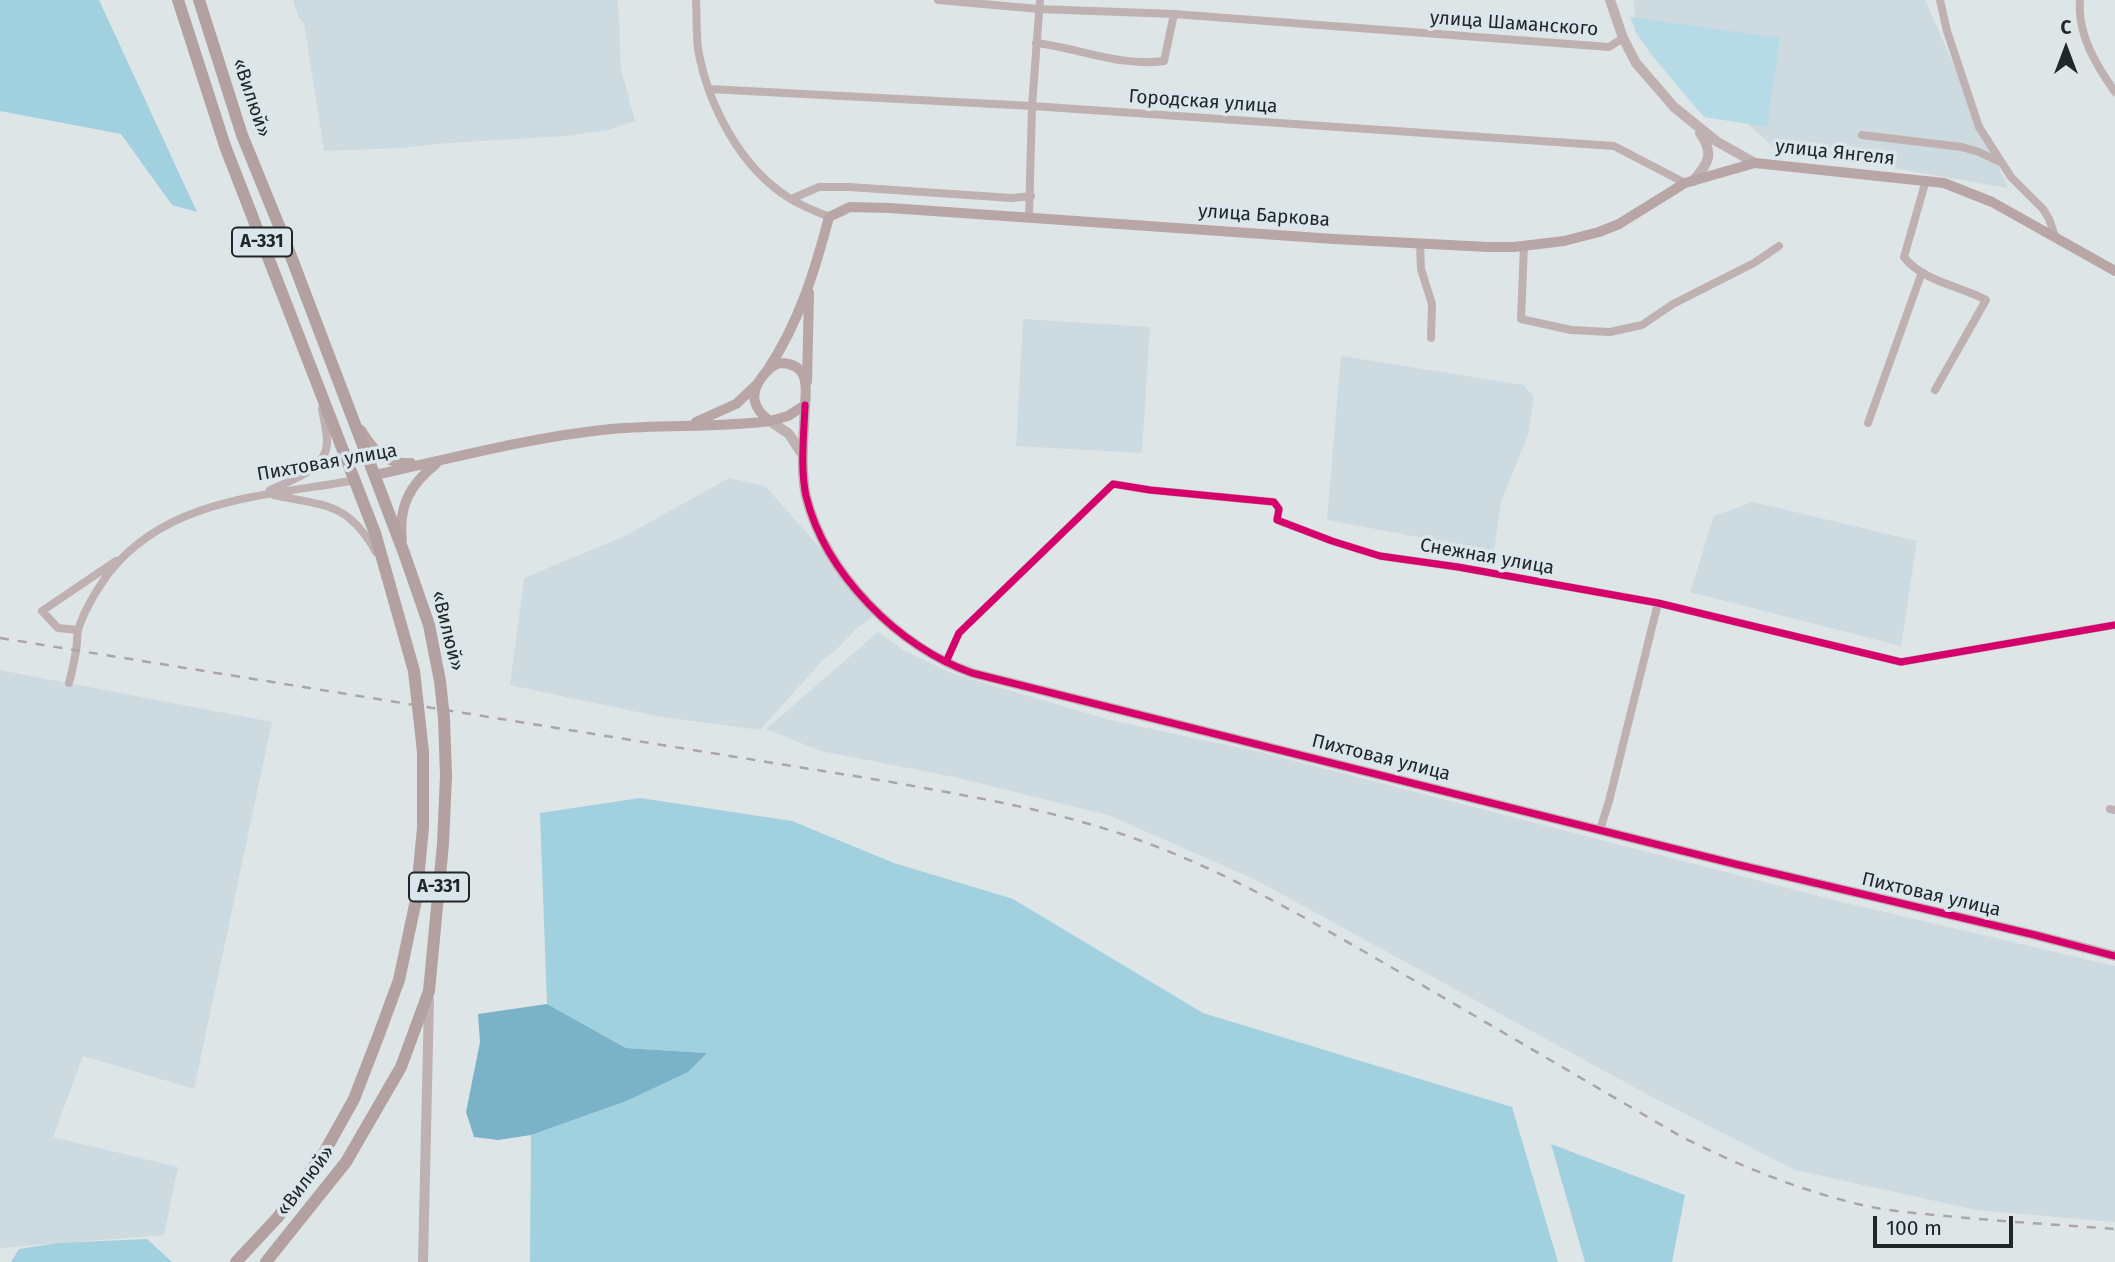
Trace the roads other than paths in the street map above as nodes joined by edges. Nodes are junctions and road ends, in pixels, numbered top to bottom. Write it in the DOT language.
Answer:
graph roads {
  1 [pos="178,0"];
  2 [pos="199,0"];
  3 [pos="696,0"];
  4 [pos="938,0"];
  5 [pos="1610,0"];
  6 [pos="1940,0"];
  7 [pos="2080,0"];
  8 [pos="1040,5"];
  9 [pos="1174,14"];
  10 [pos="1623,38"];
  11 [pos="1036,43"];
  12 [pos="709,89"];
  13 [pos="2115,92"];
  14 [pos="1032,106"];
  15 [pos="1693,124"];
  16 [pos="1862,135"];
  17 [pos="1755,163"];
  18 [pos="2003,164"];
  19 [pos="1926,180"];
  20 [pos="1689,182"];
  21 [pos="1031,196"];
  22 [pos="791,199"];
  23 [pos="829,217"];
  24 [pos="1029,218"];
  25 [pos="2055,236"];
  26 [pos="1420,243"];
  27 [pos="1524,246"];
  28 [pos="1779,246"];
  29 [pos="2115,271"];
  30 [pos="1922,272"];
  31 [pos="809,286"];
  32 [pos="1431,338"];
  33 [pos="768,369"];
  34 [pos="757,384"];
  35 [pos="807,384"];
  36 [pos="319,390"];
  37 [pos="1935,390"];
  38 [pos="805,405"];
  39 [pos="353,417"];
  40 [pos="771,421"];
  41 [pos="1868,423"];
  42 [pos="690,425"];
  43 [pos="804,457"];
  44 [pos="442,459"];
  45 [pos="375,475"];
  46 [pos="356,480"];
  47 [pos="265,493"];
  48 [pos="404,553"];
  49 [pos="122,557"];
  50 [pos="384,565"];
  51 [pos="1658,603"];
  52 [pos="2115,625"];
  53 [pos="78,630"];
  54 [pos="946,662"];
  55 [pos="69,683"];
  56 [pos="1600,830"];
  57 [pos="2115,956"];
  58 [pos="429,991"];
  59 [pos="236,1262"];
  60 [pos="266,1262"];
  61 [pos="423,1262"];
  1 -- 36 [label="highway, «Вилюй» / А-331"];
  2 -- 39 [label="highway, «Вилюй» / А-331"];
  3 -- 12 [label="street"];
  4 -- 8 [label="street, улица Шаманского"];
  5 -- 10 [label="street, улица Янгеля"];
  6 -- 18 [label="street"];
  7 -- 13 [label="street"];
  8 -- 9 [label="street, улица Шаманского"];
  8 -- 11 [label="street"];
  9 -- 10 [label="street, улица Шаманского"];
  9 -- 11 [label="street"];
  10 -- 15 [label="street, улица Янгеля"];
  11 -- 14 [label="street"];
  12 -- 14 [label="street, Городская улица"];
  12 -- 22 [label="street"];
  14 -- 20 [label="street, Городская улица"];
  14 -- 21 [label="street"];
  15 -- 17 [label="street, улица Янгеля"];
  15 -- 20 [label="street"];
  16 -- 18 [label="street"];
  17 -- 19 [label="main road, улица Янгеля"];
  17 -- 20 [label="main road, улица Баркова"];
  18 -- 25 [label="street"];
  19 -- 25 [label="main road, улица Янгеля"];
  19 -- 30 [label="street"];
  20 -- 27 [label="main road, улица Баркова"];
  21 -- 22 [label="street"];
  21 -- 24 [label="street"];
  22 -- 23 [label="street"];
  23 -- 24 [label="main road, улица Баркова"];
  23 -- 31 [label="main road"];
  24 -- 26 [label="main road, улица Баркова"];
  25 -- 29 [label="main road, улица Янгеля"];
  26 -- 27 [label="main road, улица Баркова"];
  26 -- 32 [label="street"];
  27 -- 28 [label="street"];
  30 -- 37 [label="street"];
  30 -- 41 [label="street"];
  31 -- 33 [label="main road"];
  31 -- 35 [label="main road"];
  33 -- 34 [label="main road"];
  33 -- 35 [label="main road"];
  34 -- 40 [label="main road"];
  34 -- 42 [label="main road, Пихтовая улица"];
  35 -- 38 [label="main road"];
  36 -- 46 [label="highway, «Вилюй» / А-331"];
  36 -- 47 [label="street"];
  38 -- 40 [label="main road"];
  38 -- 43 [label="street, Пихтовая улица"];
  39 -- 44 [label="main road"];
  39 -- 45 [label="highway, «Вилюй» / А-331"];
  40 -- 42 [label="main road, Пихтовая улица"];
  40 -- 43 [label="street"];
  42 -- 44 [label="main road, Пихтовая улица"];
  43 -- 54 [label="street, Пихтовая улица"];
  44 -- 45 [label="main road, Пихтовая улица"];
  44 -- 48 [label="main road"];
  45 -- 46 [label="highway, Пихтовая улица"];
  45 -- 48 [label="highway, «Вилюй» / А-331"];
  46 -- 47 [label="street, Пихтовая улица"];
  46 -- 50 [label="highway, «Вилюй» / А-331"];
  47 -- 49 [label="street, Пихтовая улица"];
  47 -- 50 [label="street"];
  48 -- 58 [label="highway, «Вилюй» / А-331"];
  49 -- 53 [label="street, Пихтовая улица"];
  49 -- 53 [label="street"];
  50 -- 59 [label="highway, «Вилюй» / А-331"];
  51 -- 52 [label="street, Снежная улица"];
  51 -- 54 [label="street, Снежная улица"];
  51 -- 56 [label="street"];
  53 -- 55 [label="street, Пихтовая улица"];
  54 -- 56 [label="street, Пихтовая улица"];
  56 -- 57 [label="street, Пихтовая улица"];
  58 -- 60 [label="highway, «Вилюй» / А-331"];
  58 -- 61 [label="street"];
}
